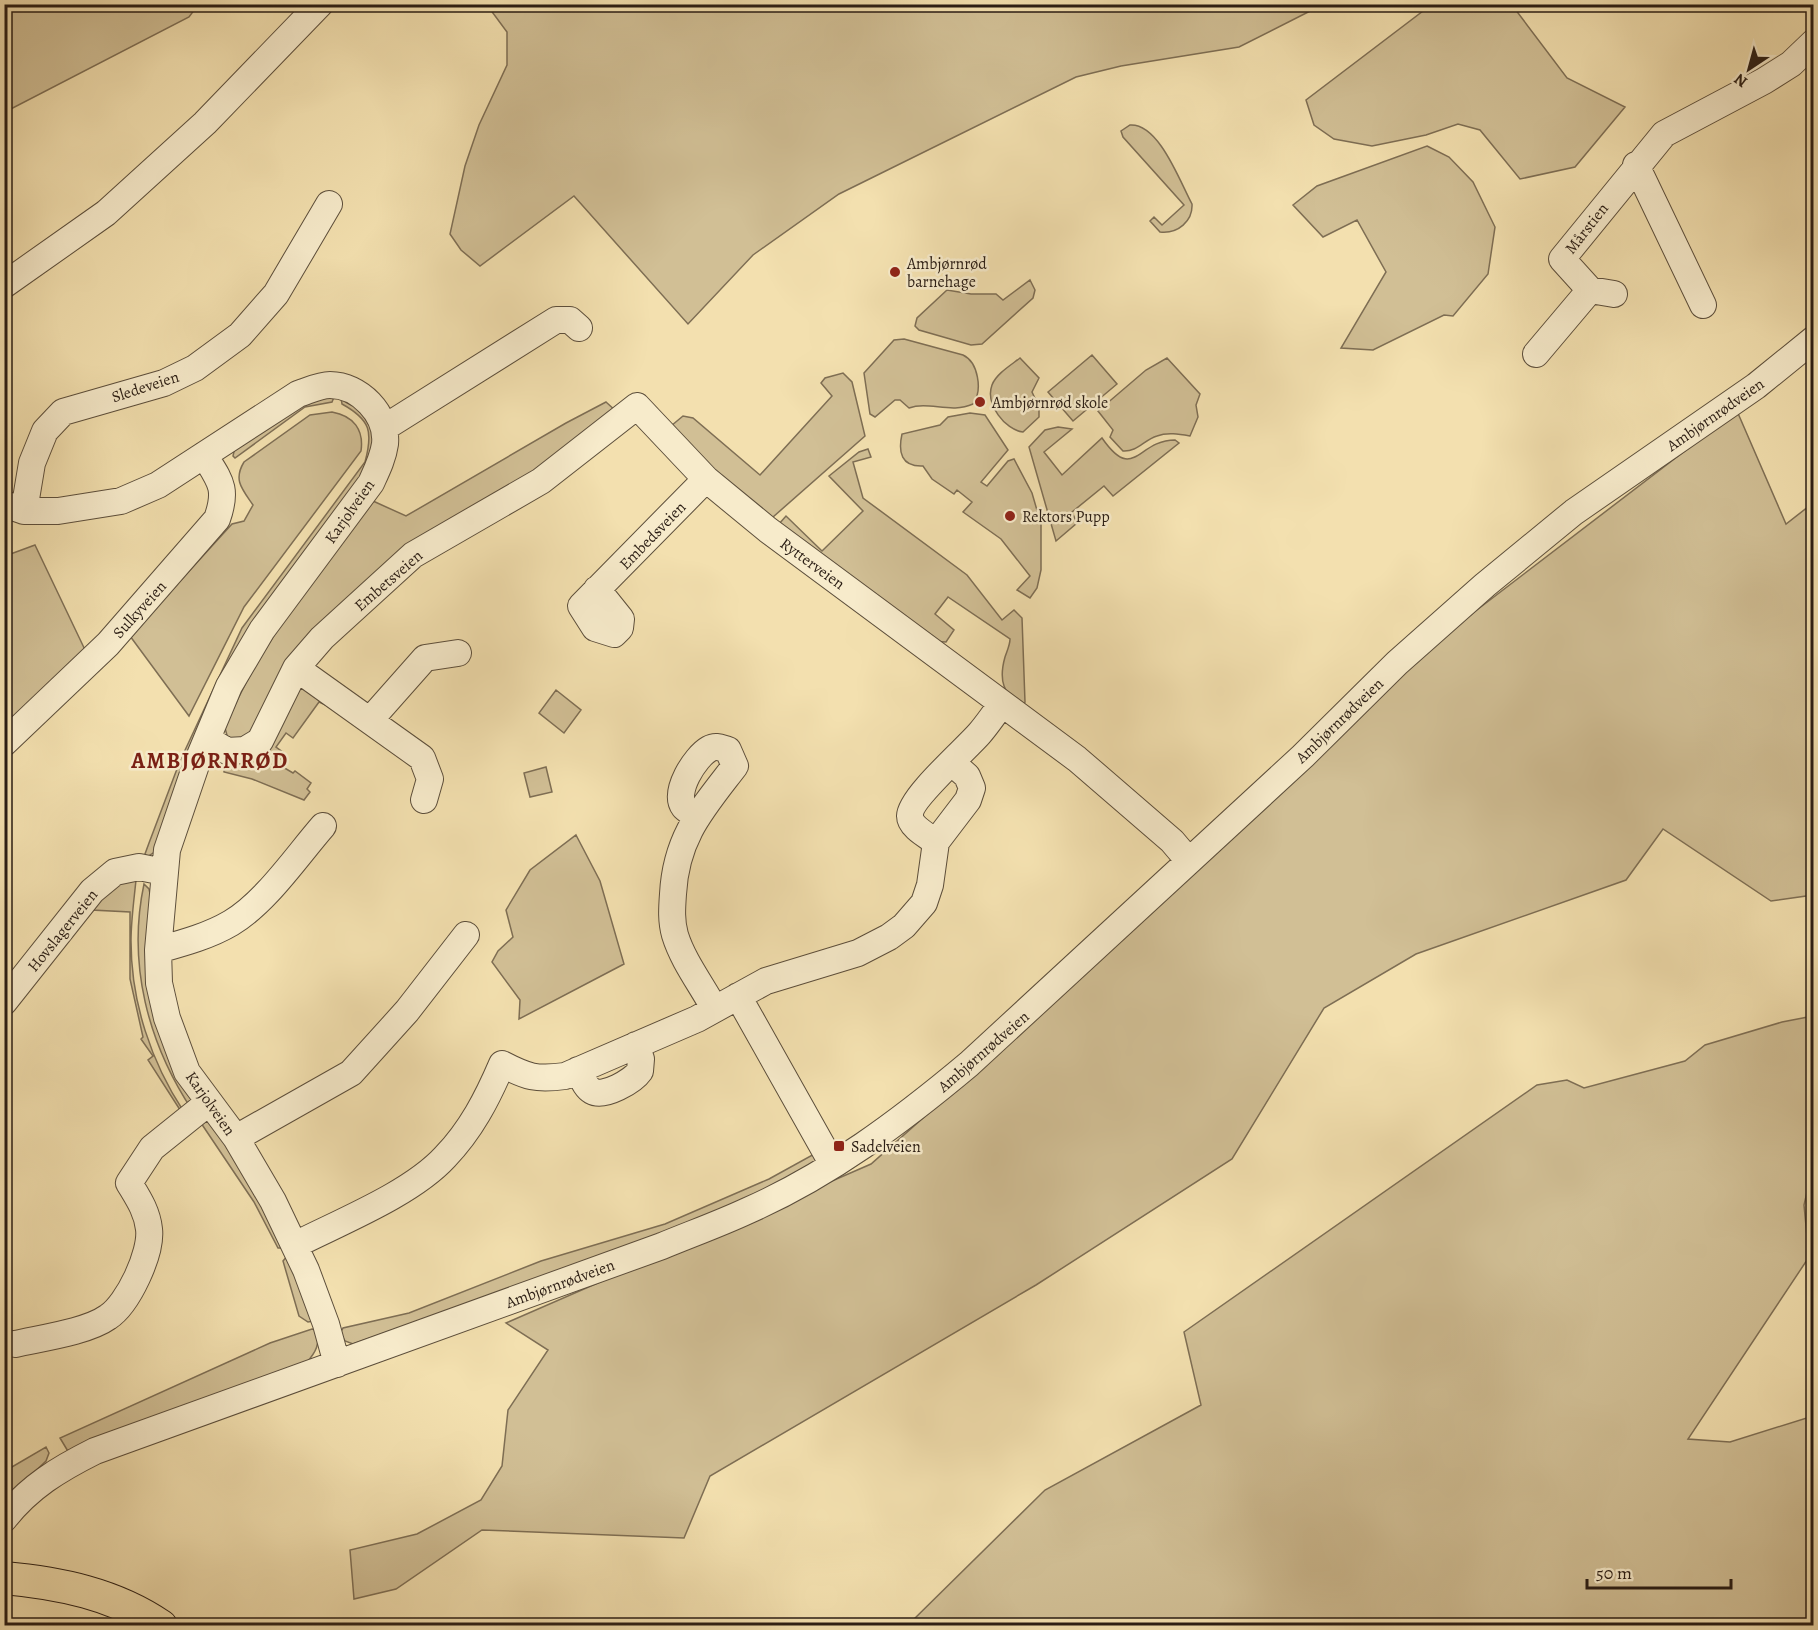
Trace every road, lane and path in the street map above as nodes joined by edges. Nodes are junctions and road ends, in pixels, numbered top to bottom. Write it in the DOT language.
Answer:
graph roads {
  1 [pos="320,4"];
  2 [pos="1814,42"];
  3 [pos="1636,165"];
  4 [pos="329,204"];
  5 [pos="4,285"];
  6 [pos="1703,305"];
  7 [pos="579,328"];
  8 [pos="1814,339"];
  9 [pos="1536,354"];
  10 [pos="637,406"];
  11 [pos="384,428"];
  12 [pos="204,455"];
  13 [pos="706,479"];
  14 [pos="14,507"];
  15 [pos="597,589"];
  16 [pos="458,652"];
  17 [pos="296,668"];
  18 [pos="1002,704"];
  19 [pos="370,719"];
  20 [pos="207,739"];
  21 [pos="4,743"];
  22 [pos="952,764"];
  23 [pos="424,800"];
  24 [pos="696,816"];
  25 [pos="322,826"];
  26 [pos="936,842"];
  27 [pos="1189,861"];
  28 [pos="164,872"];
  29 [pos="466,934"];
  30 [pos="158,950"];
  31 [pos="738,996"];
  32 [pos="4,1002"];
  33 [pos="714,1008"];
  34 [pos="208,1103"];
  35 [pos="236,1138"];
  36 [pos="833,1165"];
  37 [pos="295,1245"];
  38 [pos="15,1344"];
  39 [pos="337,1364"];
  40 [pos="4,1520"];
  41 [pos="4,1578"];
  42 [pos="161,1626"];
  1 -- 5 [label="street"];
  2 -- 3 [label="street, Mårstien"];
  3 -- 6 [label="street"];
  3 -- 9 [label="street, Mårstien"];
  4 -- 14 [label="street, Sledeveien"];
  7 -- 11 [label="street"];
  8 -- 27 [label="street, Ambjørnrødveien"];
  10 -- 13 [label="street, Rytterveien"];
  10 -- 17 [label="street, Embetsveien"];
  11 -- 12 [label="street"];
  11 -- 20 [label="street, Karjolveien"];
  12 -- 14 [label="street"];
  12 -- 21 [label="street, Sulkyveien"];
  13 -- 15 [label="street, Embedsveien"];
  13 -- 18 [label="street, Rytterveien"];
  16 -- 19 [label="street"];
  17 -- 19 [label="street"];
  17 -- 20 [label="street, Embetsveien"];
  18 -- 22 [label="street"];
  18 -- 27 [label="street, Rytterveien"];
  19 -- 23 [label="street"];
  20 -- 28 [label="street, Karjolveien"];
  22 -- 26 [label="street"];
  22 -- 26 [label="street"];
  24 -- 33 [label="street"];
  25 -- 30 [label="street"];
  26 -- 31 [label="street"];
  27 -- 36 [label="street, Ambjørnrødveien"];
  28 -- 30 [label="street, Karjolveien"];
  28 -- 32 [label="street, Hovslagerveien"];
  29 -- 35 [label="street"];
  30 -- 34 [label="street, Karjolveien"];
  31 -- 33 [label="street"];
  31 -- 36 [label="street"];
  33 -- 37 [label="street"];
  34 -- 35 [label="street, Karjolveien"];
  34 -- 38 [label="street"];
  35 -- 37 [label="street, Karjolveien"];
  36 -- 39 [label="street, Ambjørnrødveien"];
  37 -- 39 [label="street, Karjolveien"];
  39 -- 40 [label="street, Ambjørnrødveien"];
  41 -- 42 [label="main road"];
}
